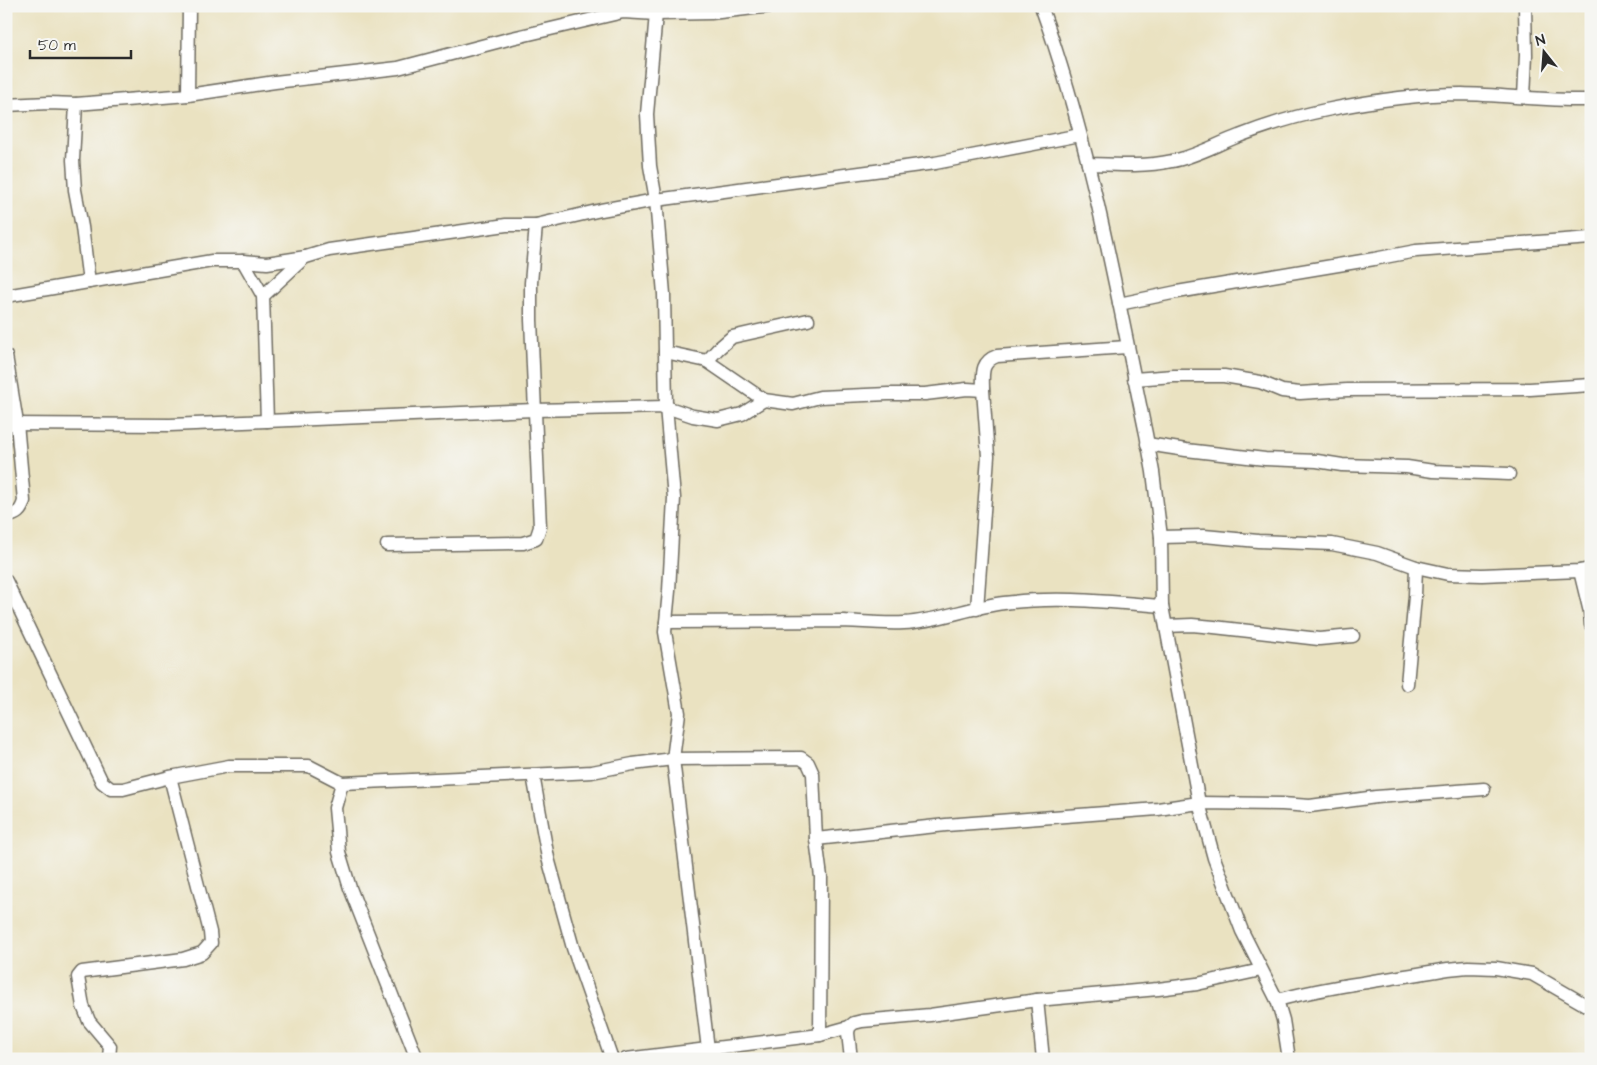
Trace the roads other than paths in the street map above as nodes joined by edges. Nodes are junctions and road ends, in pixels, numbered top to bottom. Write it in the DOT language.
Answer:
graph roads {
  1 [pos="189,6"];
  2 [pos="772,6"];
  3 [pos="1041,6"];
  4 [pos="1525,6"];
  5 [pos="623,9"];
  6 [pos="656,14"];
  7 [pos="188,95"];
  8 [pos="1524,97"];
  9 [pos="1591,100"];
  10 [pos="7,103"];
  11 [pos="76,104"];
  12 [pos="1080,135"];
  13 [pos="1088,164"];
  14 [pos="656,200"];
  15 [pos="536,225"];
  16 [pos="1591,238"];
  17 [pos="306,257"];
  18 [pos="243,261"];
  19 [pos="89,282"];
  20 [pos="6,296"];
  21 [pos="263,296"];
  22 [pos="1119,304"];
  23 [pos="808,320"];
  24 [pos="1127,347"];
  25 [pos="665,352"];
  26 [pos="6,356"];
  27 [pos="707,361"];
  28 [pos="1134,379"];
  29 [pos="1591,385"];
  30 [pos="983,390"];
  31 [pos="764,400"];
  32 [pos="666,407"];
  33 [pos="535,410"];
  34 [pos="267,421"];
  35 [pos="11,423"];
  36 [pos="1147,444"];
  37 [pos="1509,474"];
  38 [pos="6,517"];
  39 [pos="1161,536"];
  40 [pos="387,544"];
  41 [pos="1416,567"];
  42 [pos="1585,570"];
  43 [pos="6,581"];
  44 [pos="1162,606"];
  45 [pos="977,609"];
  46 [pos="666,622"];
  47 [pos="1591,625"];
  48 [pos="1166,626"];
  49 [pos="1353,636"];
  50 [pos="1407,684"];
  51 [pos="673,759"];
  52 [pos="533,775"];
  53 [pos="170,777"];
  54 [pos="342,783"];
  55 [pos="1484,789"];
  56 [pos="1199,803"];
  57 [pos="816,839"];
  58 [pos="1261,970"];
  59 [pos="1037,1000"];
  60 [pos="1277,1000"];
  61 [pos="1591,1008"];
  62 [pos="850,1027"];
  63 [pos="820,1035"];
  64 [pos="708,1049"];
  65 [pos="109,1059"];
  66 [pos="417,1059"];
  67 [pos="612,1059"];
  68 [pos="626,1059"];
  69 [pos="851,1059"];
  70 [pos="1044,1059"];
  71 [pos="1289,1059"];
  1 -- 7 [label="street"];
  2 -- 6 [label="street"];
  3 -- 12 [label="street"];
  4 -- 8 [label="street"];
  5 -- 6 [label="street"];
  5 -- 7 [label="street"];
  6 -- 14 [label="street"];
  7 -- 11 [label="street"];
  8 -- 9 [label="street"];
  8 -- 13 [label="street"];
  10 -- 11 [label="street"];
  11 -- 19 [label="street"];
  12 -- 13 [label="street"];
  12 -- 14 [label="street"];
  13 -- 22 [label="street"];
  14 -- 15 [label="street"];
  14 -- 25 [label="street"];
  15 -- 17 [label="street"];
  15 -- 33 [label="street"];
  16 -- 22 [label="street"];
  17 -- 18 [label="street"];
  17 -- 21 [label="street"];
  18 -- 19 [label="street"];
  18 -- 21 [label="street"];
  19 -- 20 [label="street"];
  21 -- 34 [label="street"];
  22 -- 24 [label="street"];
  23 -- 27 [label="street"];
  24 -- 28 [label="street"];
  24 -- 30 [label="street"];
  25 -- 27 [label="street"];
  25 -- 32 [label="street"];
  26 -- 35 [label="street"];
  27 -- 31 [label="street"];
  28 -- 29 [label="street"];
  28 -- 36 [label="street"];
  30 -- 31 [label="street"];
  30 -- 45 [label="street"];
  31 -- 32 [label="street"];
  32 -- 33 [label="street"];
  32 -- 46 [label="street"];
  33 -- 34 [label="street"];
  33 -- 40 [label="street"];
  34 -- 35 [label="street"];
  35 -- 38 [label="street"];
  36 -- 37 [label="street"];
  36 -- 39 [label="street"];
  39 -- 41 [label="street"];
  39 -- 44 [label="street"];
  41 -- 42 [label="street"];
  41 -- 50 [label="street"];
  42 -- 47 [label="street"];
  43 -- 53 [label="street"];
  44 -- 45 [label="street"];
  44 -- 48 [label="street"];
  45 -- 46 [label="street"];
  46 -- 51 [label="street"];
  48 -- 49 [label="street"];
  48 -- 56 [label="street"];
  51 -- 52 [label="street"];
  51 -- 57 [label="street"];
  51 -- 64 [label="street"];
  52 -- 54 [label="street"];
  52 -- 67 [label="street"];
  53 -- 54 [label="street"];
  53 -- 65 [label="street"];
  54 -- 66 [label="street"];
  55 -- 56 [label="street"];
  56 -- 57 [label="street"];
  56 -- 58 [label="street"];
  57 -- 63 [label="street"];
  58 -- 59 [label="street"];
  58 -- 60 [label="street"];
  59 -- 62 [label="street"];
  59 -- 70 [label="street"];
  60 -- 61 [label="street"];
  60 -- 71 [label="street"];
  62 -- 63 [label="street"];
  62 -- 69 [label="street"];
  63 -- 64 [label="street"];
  64 -- 68 [label="street"];
}
